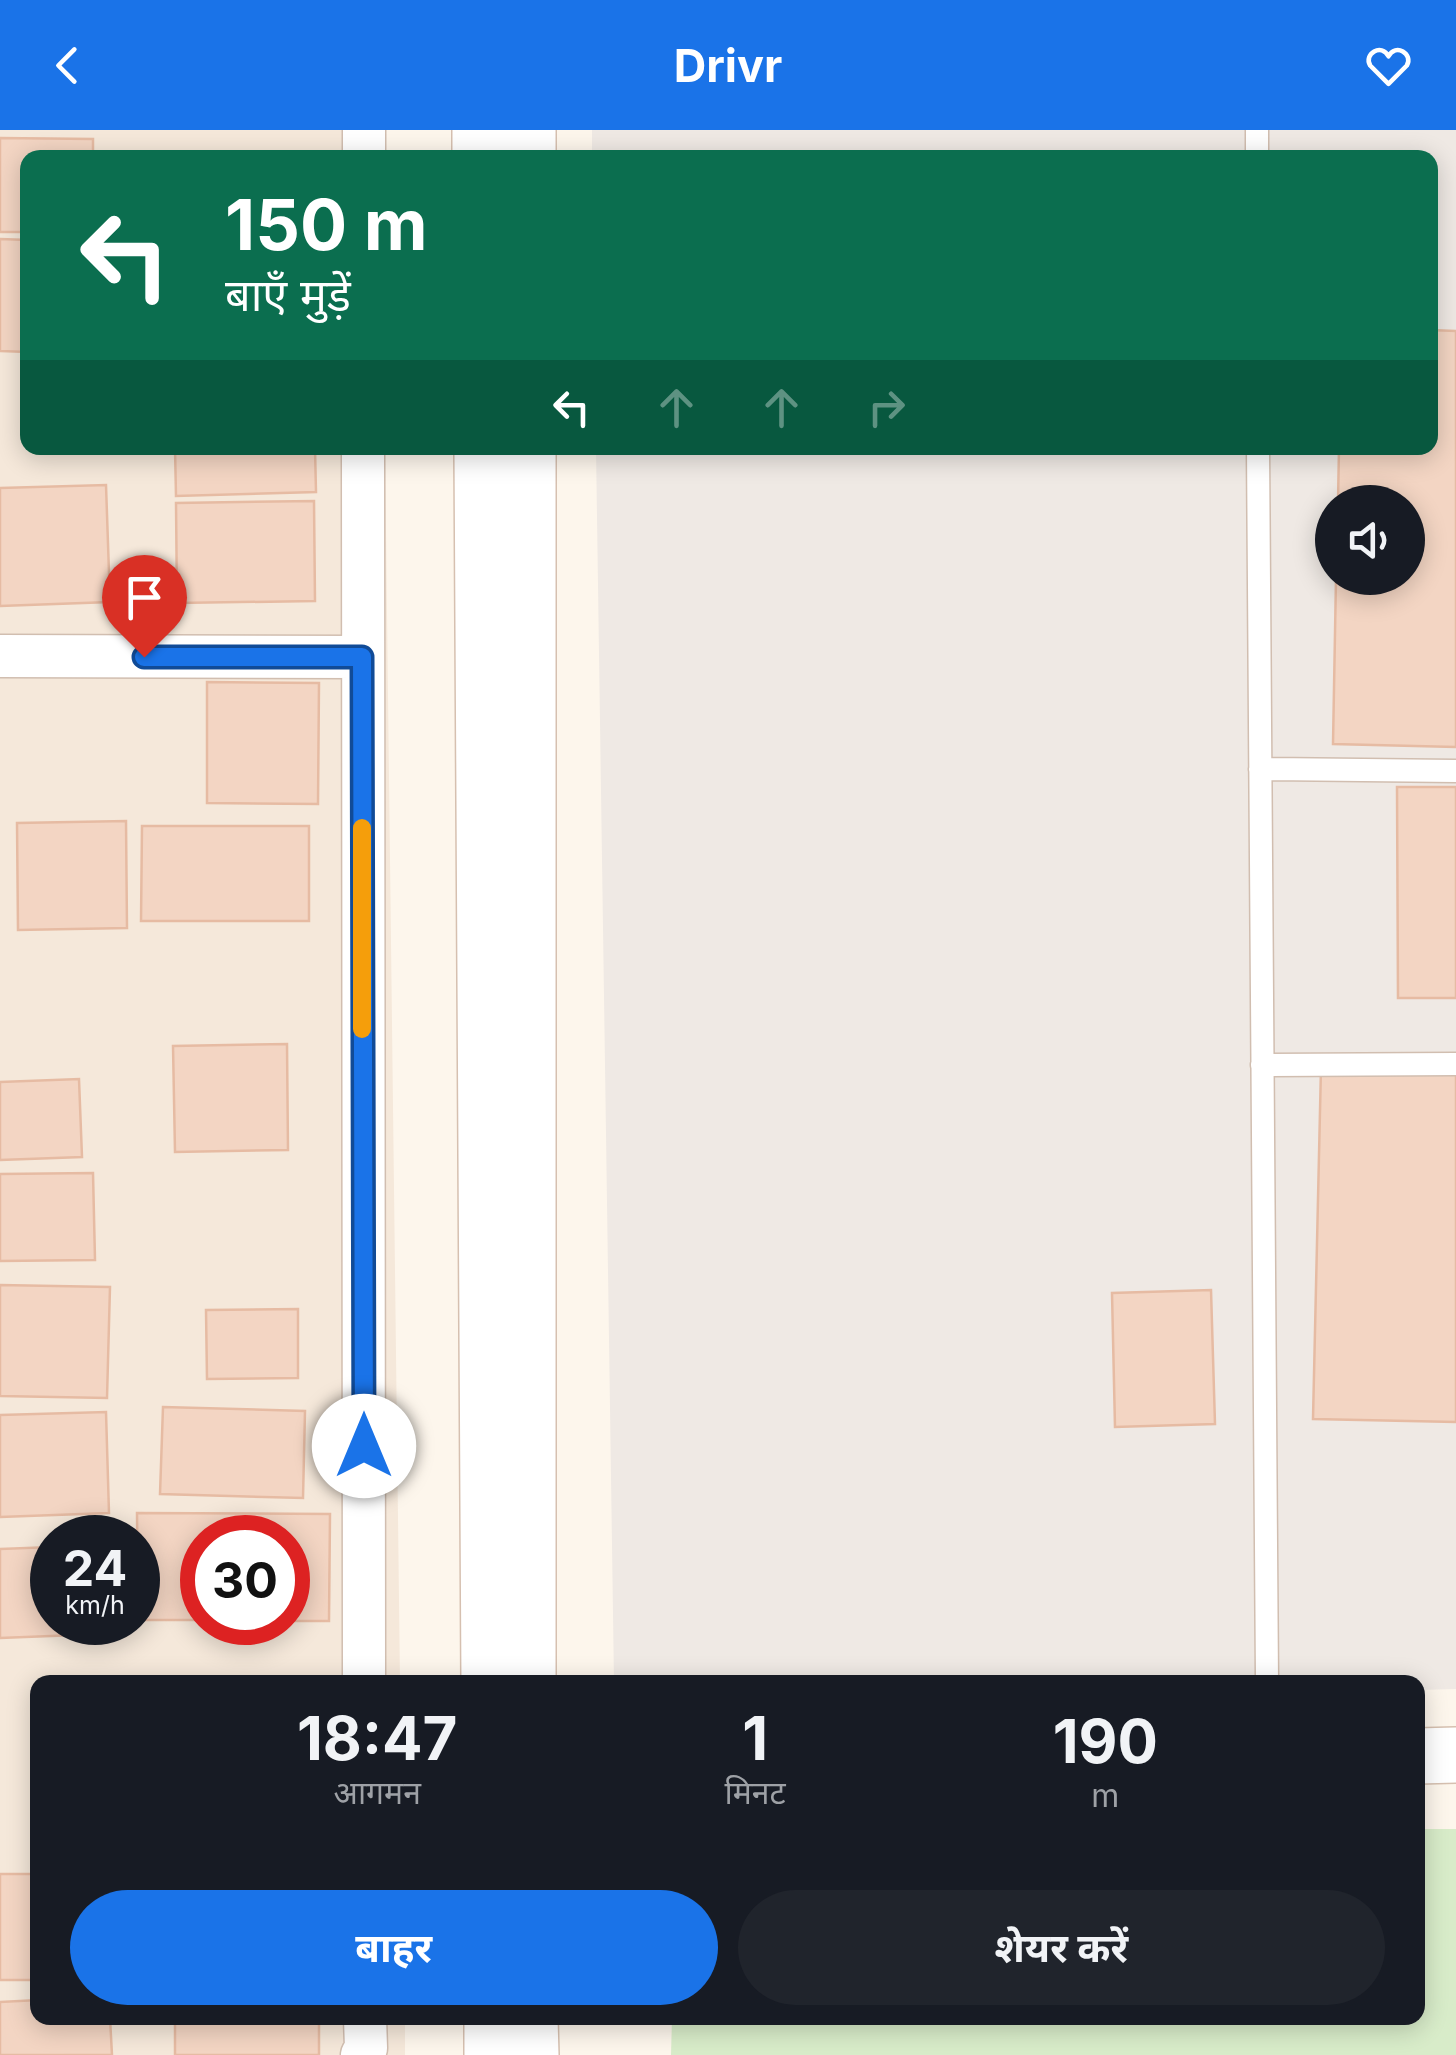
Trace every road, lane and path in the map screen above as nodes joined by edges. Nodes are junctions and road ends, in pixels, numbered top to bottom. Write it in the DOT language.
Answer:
graph roads {
  1 [pos="362,455"];
  2 [pos="482,455"];
  3 [pos="528,455"];
  4 [pos="1258,455"];
  5 [pos="0,656"];
  6 [pos="362,657"];
  7 [pos="1260,769"];
  8 [pos="1456,772"];
  9 [pos="1456,1064"];
  10 [pos="1262,1065"];
  11 [pos="364,1675"];
  12 [pos="490,1675"];
  13 [pos="528,1675"];
  14 [pos="1267,1675"];
  15 [pos="1456,1755"];
  16 [pos="1425,1756"];
  17 [pos="366,2025"];
  18 [pos="492,2025"];
  19 [pos="530,2025"];
  20 [pos="362,2055"];
  21 [pos="492,2055"];
  22 [pos="531,2055"];
  1 -- 6 [label="street"];
  2 -- 12 [label="main road"];
  3 -- 13 [label="main road"];
  4 -- 7 [label="lane"];
  5 -- 6 [label="street"];
  6 -- 11 [label="street"];
  7 -- 8 [label="lane"];
  7 -- 10 [label="lane"];
  9 -- 10 [label="lane"];
  10 -- 14 [label="lane"];
  15 -- 16 [label="main road"];
  17 -- 20 [label="street"];
  18 -- 21 [label="main road"];
  19 -- 22 [label="main road"];
}
